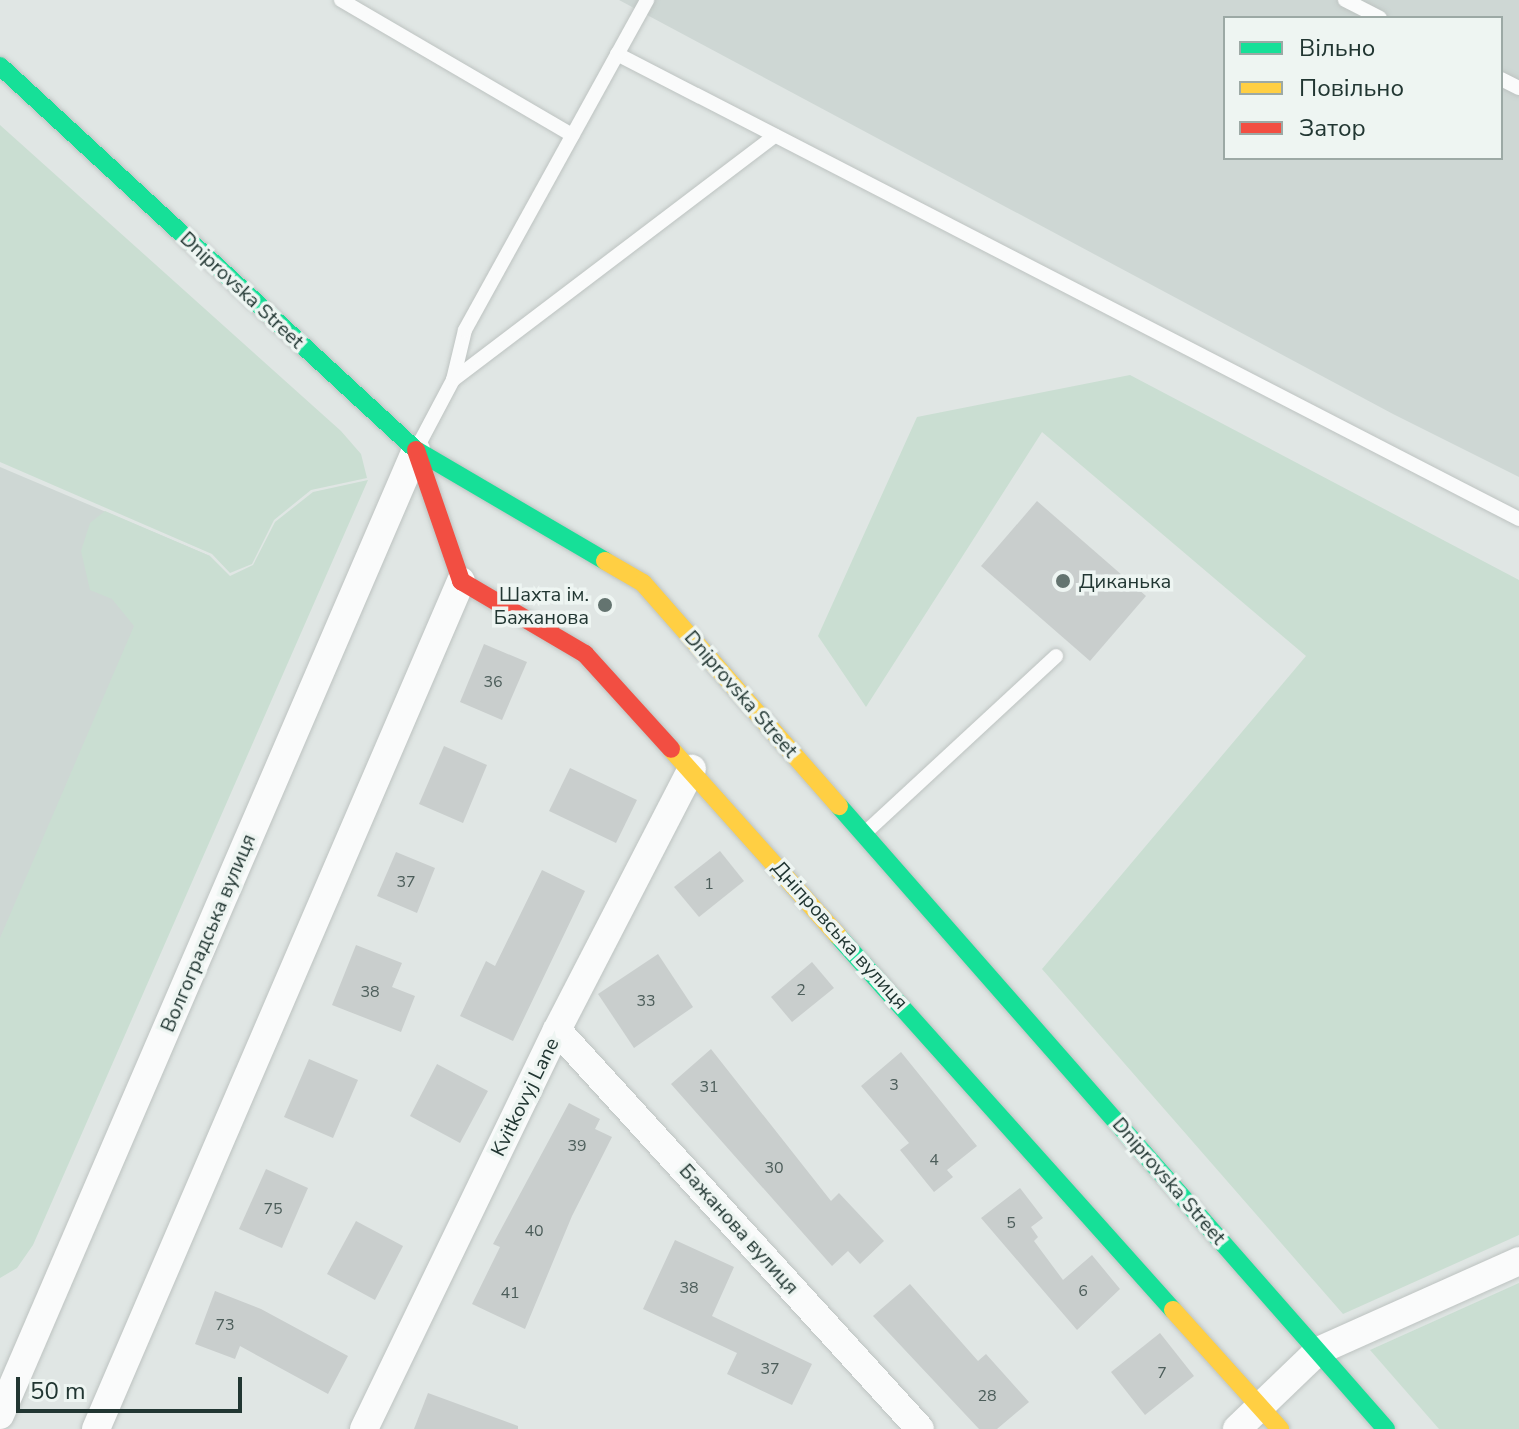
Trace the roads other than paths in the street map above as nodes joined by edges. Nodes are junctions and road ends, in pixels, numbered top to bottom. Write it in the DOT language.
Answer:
graph roads {
  1 [pos="341,0"];
  2 [pos="647,0"];
  3 [pos="1345,0"];
  4 [pos="1376,16"];
  5 [pos="617,54"];
  6 [pos="0,66"];
  7 [pos="572,135"];
  8 [pos="775,136"];
  9 [pos="453,380"];
  10 [pos="416,450"];
  11 [pos="1519,519"];
  12 [pos="461,581"];
  13 [pos="1056,656"];
  14 [pos="692,769"];
  15 [pos="864,834"];
  16 [pos="557,1030"];
  17 [pos="1519,1261"];
  18 [pos="1318,1351"];
  19 [pos="9,1368"];
  20 [pos="0,1415"];
  21 [pos="1270,1419"];
  22 [pos="96,1429"];
  23 [pos="364,1429"];
  24 [pos="920,1429"];
  25 [pos="1237,1429"];
  26 [pos="1386,1429"];
  1 -- 7 [label="lane"];
  2 -- 5 [label="lane"];
  3 -- 4 [label="lane"];
  5 -- 7 [label="lane"];
  5 -- 8 [label="lane"];
  6 -- 10 [label="street, Dniprovska Street"];
  7 -- 9 [label="lane"];
  8 -- 9 [label="lane"];
  8 -- 11 [label="lane"];
  9 -- 10 [label="lane"];
  10 -- 12 [label="street"];
  10 -- 15 [label="street, Dniprovska Street"];
  10 -- 19 [label="street, Волгоградська вулиця"];
  12 -- 14 [label="street, Дніпровська вулиця"];
  12 -- 22 [label="street"];
  13 -- 15 [label="lane"];
  14 -- 16 [label="street, Kvitkovyj Lane"];
  14 -- 21 [label="street, Дніпровська вулиця"];
  15 -- 18 [label="street, Dniprovska Street"];
  16 -- 23 [label="street, Kvitkovyj Lane"];
  16 -- 24 [label="street, Бажанова вулиця"];
  17 -- 18 [label="street"];
  18 -- 21 [label="street"];
  18 -- 26 [label="street, Dniprovska Street"];
  19 -- 20 [label="street, Волгоградська вулиця"];
  21 -- 25 [label="street"];
}
